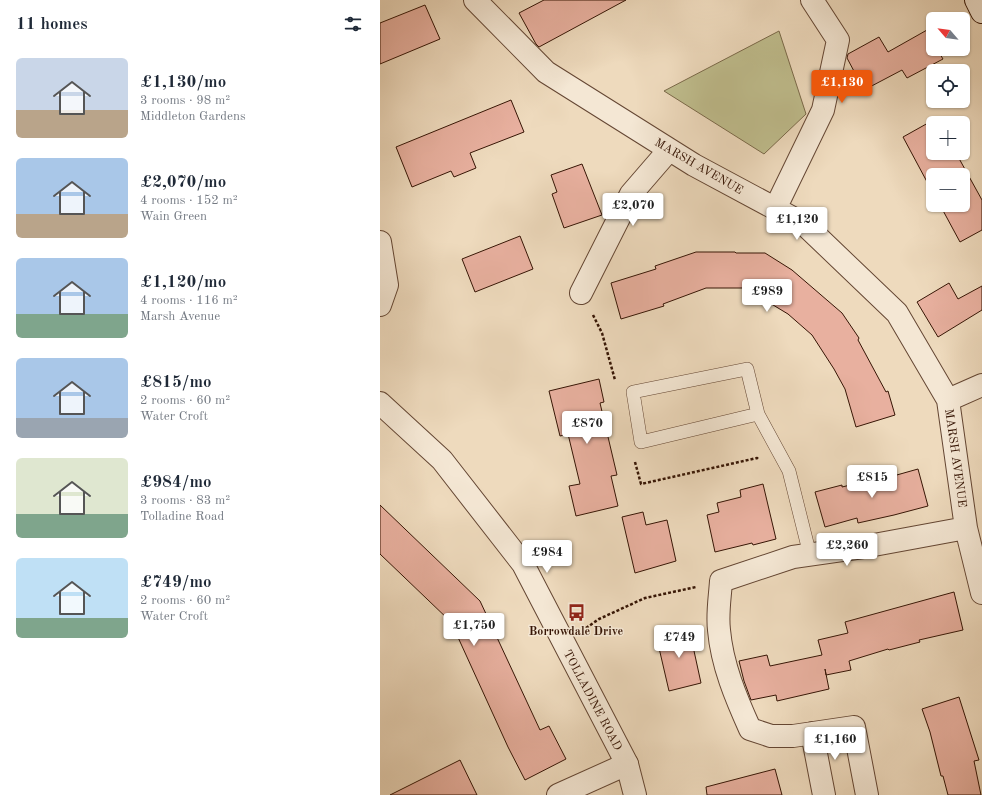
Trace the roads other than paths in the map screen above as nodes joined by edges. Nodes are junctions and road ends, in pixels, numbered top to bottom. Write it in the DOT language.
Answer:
graph roads {
  1 [pos="475,0"];
  2 [pos="812,0"];
  3 [pos="976,0"];
  4 [pos="982,12"];
  5 [pos="669,150"];
  6 [pos="775,209"];
  7 [pos="380,242"];
  8 [pos="581,293"];
  9 [pos="380,305"];
  10 [pos="982,385"];
  11 [pos="948,400"];
  12 [pos="382,410"];
  13 [pos="758,414"];
  14 [pos="966,528"];
  15 [pos="810,555"];
  16 [pos="982,593"];
  17 [pos="812,733"];
  18 [pos="627,764"];
  19 [pos="558,795"];
  20 [pos="635,795"];
  21 [pos="824,795"];
  22 [pos="867,795"];
  1 -- 5 [label="street, MARSH AVENUE"];
  2 -- 6 [label="street"];
  3 -- 4 [label="street"];
  5 -- 6 [label="street, MARSH AVENUE"];
  5 -- 8 [label="street"];
  6 -- 11 [label="street, MARSH AVENUE"];
  7 -- 9 [label="street"];
  10 -- 11 [label="street"];
  11 -- 14 [label="street, MARSH AVENUE"];
  12 -- 18 [label="street, TOLLADINE ROAD"];
  13 -- 13 [label="lane"];
  13 -- 15 [label="lane"];
  14 -- 15 [label="street"];
  14 -- 16 [label="street, MARSH AVENUE"];
  15 -- 17 [label="street"];
  17 -- 21 [label="street"];
  17 -- 22 [label="street"];
  18 -- 19 [label="street"];
  18 -- 20 [label="street, TOLLADINE ROAD"];
}
